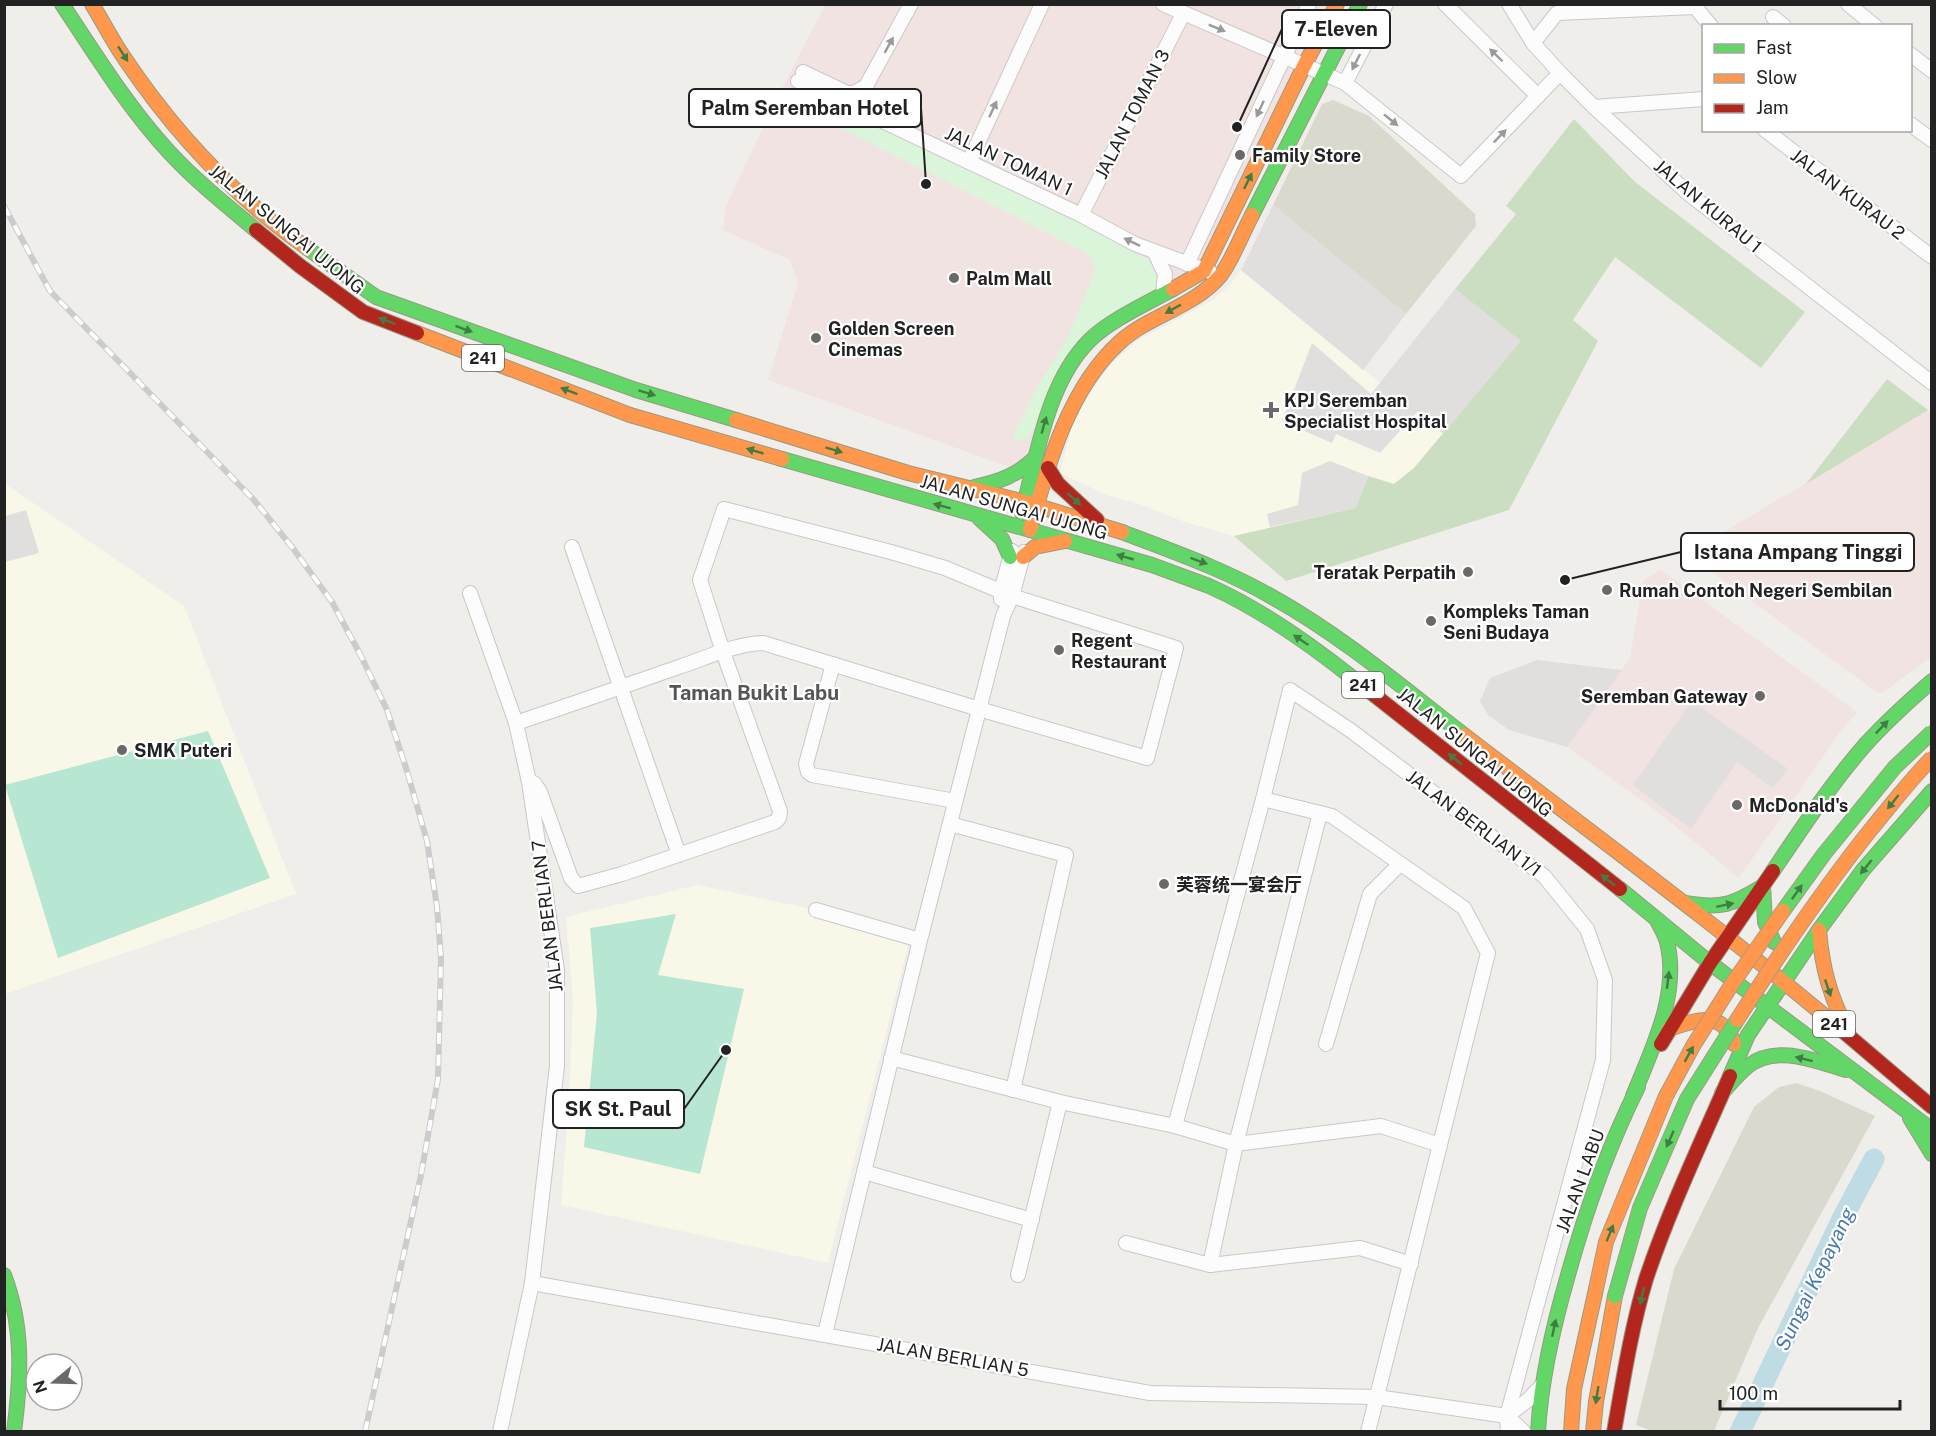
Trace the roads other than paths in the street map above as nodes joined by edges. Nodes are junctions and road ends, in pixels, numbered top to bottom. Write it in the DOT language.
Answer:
graph roads {
  1 [pos="62,4"];
  2 [pos="92,4"];
  3 [pos="911,4"];
  4 [pos="1042,4"];
  5 [pos="1163,4"];
  6 [pos="1309,4"];
  7 [pos="1337,4"];
  8 [pos="1360,4"];
  9 [pos="1386,4"];
  10 [pos="1444,4"];
  11 [pos="1509,4"];
  12 [pos="1848,4"];
  13 [pos="1183,14"];
  14 [pos="1709,24"];
  15 [pos="1873,24"];
  16 [pos="1533,43"];
  17 [pos="1912,55"];
  18 [pos="1286,56"];
  19 [pos="1305,64"];
  20 [pos="1932,71"];
  21 [pos="1324,73"];
  22 [pos="1560,73"];
  23 [pos="1346,83"];
  24 [pos="866,86"];
  25 [pos="1538,96"];
  26 [pos="1702,99"];
  27 [pos="1594,107"];
  28 [pos="881,120"];
  29 [pos="1912,125"];
  30 [pos="1768,132"];
  31 [pos="1932,140"];
  32 [pos="969,162"];
  33 [pos="1221,193"];
  34 [pos="1239,200"];
  35 [pos="1081,215"];
  36 [pos="1154,251"];
  37 [pos="1932,256"];
  38 [pos="1186,264"];
  39 [pos="1204,271"];
  40 [pos="1221,275"];
  41 [pos="1163,294"];
  42 [pos="1932,383"];
  43 [pos="1035,457"];
  44 [pos="1048,468"];
  45 [pos="969,488"];
  46 [pos="1031,504"];
  47 [pos="973,514"];
  48 [pos="1105,526"];
  49 [pos="1024,528"];
  50 [pos="1067,541"];
  51 [pos="572,547"];
  52 [pos="1016,557"];
  53 [pos="470,593"];
  54 [pos="1006,593"];
  55 [pos="723,652"];
  56 [pos="832,664"];
  57 [pos="1932,681"];
  58 [pos="621,687"];
  59 [pos="979,709"];
  60 [pos="516,723"];
  61 [pos="1932,732"];
  62 [pos="1932,758"];
  63 [pos="529,782"];
  64 [pos="1932,790"];
  65 [pos="1263,799"];
  66 [pos="956,801"];
  67 [pos="1320,813"];
  68 [pos="950,824"];
  69 [pos="679,855"];
  70 [pos="1400,864"];
  71 [pos="1763,886"];
  72 [pos="1683,903"];
  73 [pos="816,910"];
  74 [pos="1654,916"];
  75 [pos="1819,930"];
  76 [pos="1728,938"];
  77 [pos="920,939"];
  78 [pos="1710,963"];
  79 [pos="1784,982"];
  80 [pos="1768,1005"];
  81 [pos="1669,1029"];
  82 [pos="1856,1042"];
  83 [pos="1326,1044"];
  84 [pos="891,1058"];
  85 [pos="1734,1066"];
  86 [pos="1864,1078"];
  87 [pos="1013,1090"];
  88 [pos="1722,1093"];
  89 [pos="1633,1096"];
  90 [pos="1925,1098"];
  91 [pos="1060,1102"];
  92 [pos="1912,1117"];
  93 [pos="1175,1126"];
  94 [pos="1932,1130"];
  95 [pos="1236,1144"];
  96 [pos="1440,1145"];
  97 [pos="1932,1154"];
  98 [pos="864,1172"];
  99 [pos="1032,1220"];
  100 [pos="1126,1243"];
  101 [pos="1411,1264"];
  102 [pos="1210,1265"];
  103 [pos="4,1275"];
  104 [pos="1018,1275"];
  105 [pos="532,1283"];
  106 [pos="825,1334"];
  107 [pos="1542,1385"];
  108 [pos="1377,1397"];
  109 [pos="1507,1416"];
  110 [pos="14,1431"];
  111 [pos="500,1431"];
  112 [pos="1368,1431"];
  113 [pos="1508,1431"];
  114 [pos="1524,1431"];
  115 [pos="1538,1431"];
  116 [pos="1571,1431"];
  117 [pos="1593,1431"];
  118 [pos="1614,1431"];
  47 -- 1 [label="main road, JALAN SUNGAI UJONG / 241, one-way"];
  2 -- 45 [label="main road, JALAN SUNGAI UJONG / 241, one-way"];
  24 -- 3 [label="street, one-way"];
  32 -- 4 [label="street, one-way"];
  5 -- 13 [label="street"];
  6 -- 18 [label="street"];
  7 -- 19 [label="main road"];
  8 -- 21 [label="main road"];
  9 -- 23 [label="street, one-way"];
  25 -- 10 [label="street, one-way"];
  11 -- 16 [label="street, JALAN KURAU 1"];
  12 -- 15 [label="street"];
  13 -- 18 [label="street, one-way"];
  13 -- 35 [label="street, JALAN TOMAN 3"];
  14 -- 16 [label="street"];
  16 -- 22 [label="street, JALAN KURAU 1"];
  17 -- 20 [label="street"];
  18 -- 19 [label="street"];
  18 -- 33 [label="street, one-way"];
  19 -- 21 [label="street"];
  34 -- 19 [label="main road, one-way"];
  21 -- 23 [label="street"];
  21 -- 40 [label="main road"];
  22 -- 25 [label="street"];
  22 -- 27 [label="street, JALAN KURAU 1"];
  23 -- 25 [label="street, one-way"];
  24 -- 28 [label="street"];
  24 -- 28 [label="street, JALAN TOMAN 1"];
  26 -- 27 [label="street"];
  27 -- 42 [label="street, JALAN KURAU 1"];
  28 -- 32 [label="street, JALAN TOMAN 1"];
  29 -- 31 [label="street"];
  30 -- 37 [label="street, JALAN KURAU 2"];
  32 -- 35 [label="street, JALAN TOMAN 1"];
  33 -- 34 [label="street"];
  33 -- 38 [label="street"];
  34 -- 39 [label="main road"];
  36 -- 35 [label="street, JALAN TOMAN 1, one-way"];
  36 -- 38 [label="street, JALAN TOMAN 1"];
  36 -- 41 [label="street"];
  38 -- 39 [label="street, JALAN TOMAN 1"];
  39 -- 40 [label="street, JALAN TOMAN 1"];
  39 -- 41 [label="main road"];
  40 -- 44 [label="main road, one-way"];
  43 -- 41 [label="main road, one-way"];
  43 -- 45 [label="main road"];
  43 -- 46 [label="main road"];
  44 -- 46 [label="main road"];
  44 -- 48 [label="main road, one-way"];
  45 -- 46 [label="main road, JALAN SUNGAI UJONG / 241"];
  46 -- 48 [label="main road, JALAN SUNGAI UJONG / 241"];
  46 -- 49 [label="main road"];
  47 -- 49 [label="main road, JALAN SUNGAI UJONG / 241"];
  47 -- 52 [label="main road"];
  48 -- 72 [label="main road, JALAN SUNGAI UJONG / 241, one-way"];
  49 -- 50 [label="main road, JALAN SUNGAI UJONG / 241"];
  49 -- 52 [label="street"];
  50 -- 52 [label="main road"];
  74 -- 50 [label="main road, JALAN SUNGAI UJONG / 241, one-way"];
  51 -- 58 [label="street"];
  52 -- 54 [label="street"];
  53 -- 60 [label="street, JALAN BERLIAN 7"];
  54 -- 55 [label="street"];
  54 -- 59 [label="street"];
  54 -- 59 [label="street"];
  55 -- 56 [label="street"];
  55 -- 58 [label="street"];
  55 -- 69 [label="street"];
  56 -- 59 [label="street"];
  56 -- 66 [label="street"];
  71 -- 57 [label="main road, JALAN LABU, one-way"];
  58 -- 60 [label="street"];
  58 -- 69 [label="street"];
  59 -- 66 [label="street"];
  60 -- 63 [label="street, JALAN BERLIAN 7"];
  116 -- 61 [label="main road, one-way, bridge"];
  62 -- 117 [label="main road, one-way, bridge"];
  63 -- 69 [label="street"];
  63 -- 105 [label="street, JALAN BERLIAN 7"];
  64 -- 75 [label="main road, one-way"];
  65 -- 67 [label="street"];
  65 -- 93 [label="street"];
  65 -- 109 [label="street, JALAN BERLIAN 1/1"];
  66 -- 68 [label="street"];
  67 -- 70 [label="street"];
  67 -- 95 [label="street"];
  68 -- 77 [label="street"];
  68 -- 87 [label="street"];
  70 -- 83 [label="street"];
  70 -- 96 [label="street"];
  72 -- 71 [label="main road, one-way"];
  71 -- 75 [label="main road"];
  71 -- 76 [label="main road, JALAN LABU"];
  72 -- 76 [label="main road, JALAN SUNGAI UJONG / 241"];
  73 -- 77 [label="street"];
  74 -- 78 [label="main road, JALAN SUNGAI UJONG / 241"];
  89 -- 74 [label="main road, one-way"];
  75 -- 79 [label="main road"];
  75 -- 82 [label="main road, one-way"];
  76 -- 78 [label="main road, JALAN LABU"];
  76 -- 79 [label="main road, JALAN SUNGAI UJONG / 241"];
  77 -- 84 [label="street"];
  78 -- 80 [label="main road, JALAN SUNGAI UJONG / 241"];
  78 -- 81 [label="main road, JALAN LABU"];
  79 -- 80 [label="main road"];
  79 -- 82 [label="main road, JALAN SUNGAI UJONG / 241"];
  80 -- 85 [label="main road"];
  80 -- 86 [label="main road, JALAN SUNGAI UJONG / 241"];
  81 -- 85 [label="main road"];
  81 -- 89 [label="main road, JALAN LABU"];
  82 -- 90 [label="main road, JALAN SUNGAI UJONG / 241"];
  84 -- 87 [label="street"];
  84 -- 98 [label="street"];
  85 -- 88 [label="main road"];
  86 -- 88 [label="main road, one-way"];
  86 -- 92 [label="main road, JALAN SUNGAI UJONG / 241"];
  87 -- 91 [label="street"];
  88 -- 118 [label="main road, one-way"];
  107 -- 89 [label="main road, JALAN LABU, one-way"];
  91 -- 93 [label="street"];
  91 -- 99 [label="street"];
  92 -- 94 [label="main road, JALAN SUNGAI UJONG / 241"];
  92 -- 97 [label="main road"];
  93 -- 95 [label="street"];
  95 -- 96 [label="street"];
  95 -- 102 [label="street"];
  96 -- 101 [label="street"];
  98 -- 99 [label="street"];
  98 -- 106 [label="street"];
  99 -- 104 [label="street"];
  100 -- 102 [label="street"];
  101 -- 102 [label="street"];
  101 -- 108 [label="street"];
  103 -- 110 [label="main road"];
  105 -- 106 [label="street, JALAN BERLIAN 5"];
  105 -- 111 [label="street"];
  106 -- 108 [label="street, JALAN BERLIAN 5"];
  107 -- 109 [label="street"];
  107 -- 115 [label="main road, JALAN LABU"];
  108 -- 109 [label="street, JALAN BERLIAN 5"];
  108 -- 112 [label="street"];
  109 -- 113 [label="street"];
  109 -- 114 [label="street"];
}
